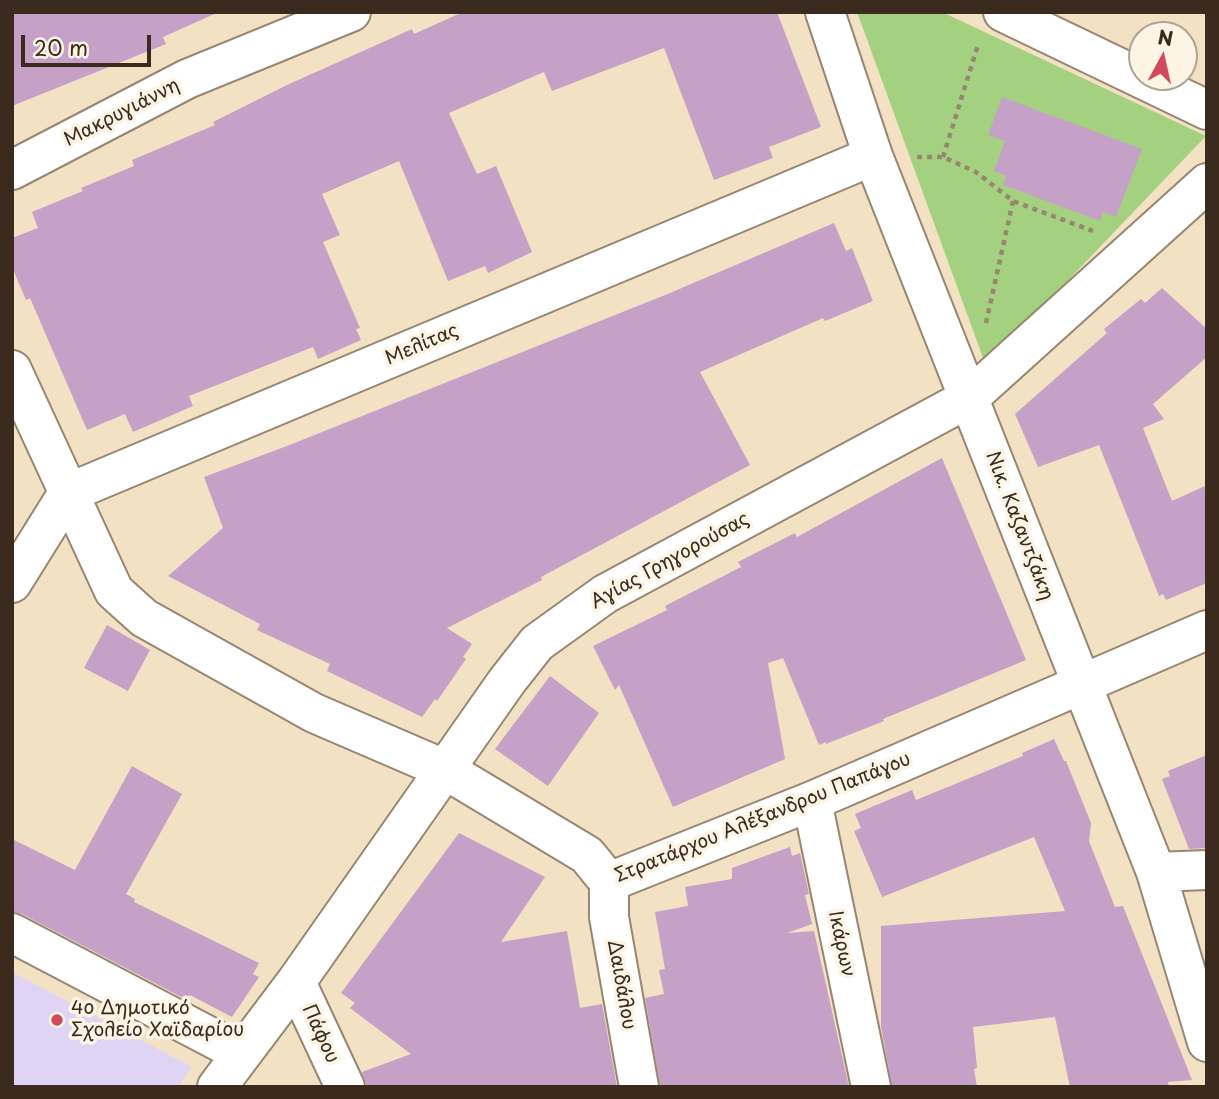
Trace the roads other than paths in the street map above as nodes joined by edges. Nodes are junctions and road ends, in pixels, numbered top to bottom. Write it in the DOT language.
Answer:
graph roads {
  1 [pos="351,12"];
  2 [pos="825,12"];
  3 [pos="1003,12"];
  4 [pos="1207,110"];
  5 [pos="873,156"];
  6 [pos="12,170"];
  7 [pos="1207,183"];
  8 [pos="12,370"];
  9 [pos="969,398"];
  10 [pos="68,494"];
  11 [pos="12,583"];
  12 [pos="1207,630"];
  13 [pos="1081,685"];
  14 [pos="444,769"];
  15 [pos="812,801"];
  16 [pos="1207,870"];
  17 [pos="1156,872"];
  18 [pos="609,882"];
  19 [pos="12,933"];
  20 [pos="296,982"];
  21 [pos="1207,1042"];
  22 [pos="242,1053"];
  23 [pos="217,1087"];
  24 [pos="345,1087"];
  25 [pos="639,1087"];
  26 [pos="871,1087"];
  1 -- 6 [label="street, Μακρυγιάννη"];
  2 -- 5 [label="street, Νικ. Καζαντζάκη"];
  3 -- 4 [label="street"];
  5 -- 9 [label="street, Νικ. Καζαντζάκη"];
  5 -- 10 [label="street, Μελίτας"];
  7 -- 9 [label="street, Αγίας Γρηγορούσας"];
  8 -- 10 [label="street, Στρατάρχου Αλέξανδρου Παπάγου"];
  9 -- 13 [label="street, Νικ. Καζαντζάκη"];
  9 -- 14 [label="street, Αγίας Γρηγορούσας"];
  10 -- 11 [label="street"];
  10 -- 14 [label="street, Στρατάρχου Αλέξανδρου Παπάγου"];
  12 -- 13 [label="street, Στρατάρχου Αλέξανδρου Παπάγου"];
  13 -- 15 [label="street, Στρατάρχου Αλέξανδρου Παπάγου"];
  13 -- 17 [label="street, Νικ. Καζαντζάκη"];
  14 -- 18 [label="street, Στρατάρχου Αλέξανδρου Παπάγου"];
  14 -- 20 [label="street, Αγίας Γρηγορούσας"];
  15 -- 18 [label="street, Στρατάρχου Αλέξανδρου Παπάγου"];
  15 -- 26 [label="street, Ικάρων"];
  16 -- 17 [label="street"];
  17 -- 21 [label="street, Νικ. Καζαντζάκη"];
  18 -- 25 [label="street, Δαιδάλου"];
  19 -- 22 [label="street"];
  20 -- 22 [label="street, Αγίας Γρηγορούσας"];
  20 -- 24 [label="street, Πάφου"];
  22 -- 23 [label="street, Αγίας Γρηγορούσας"];
}
